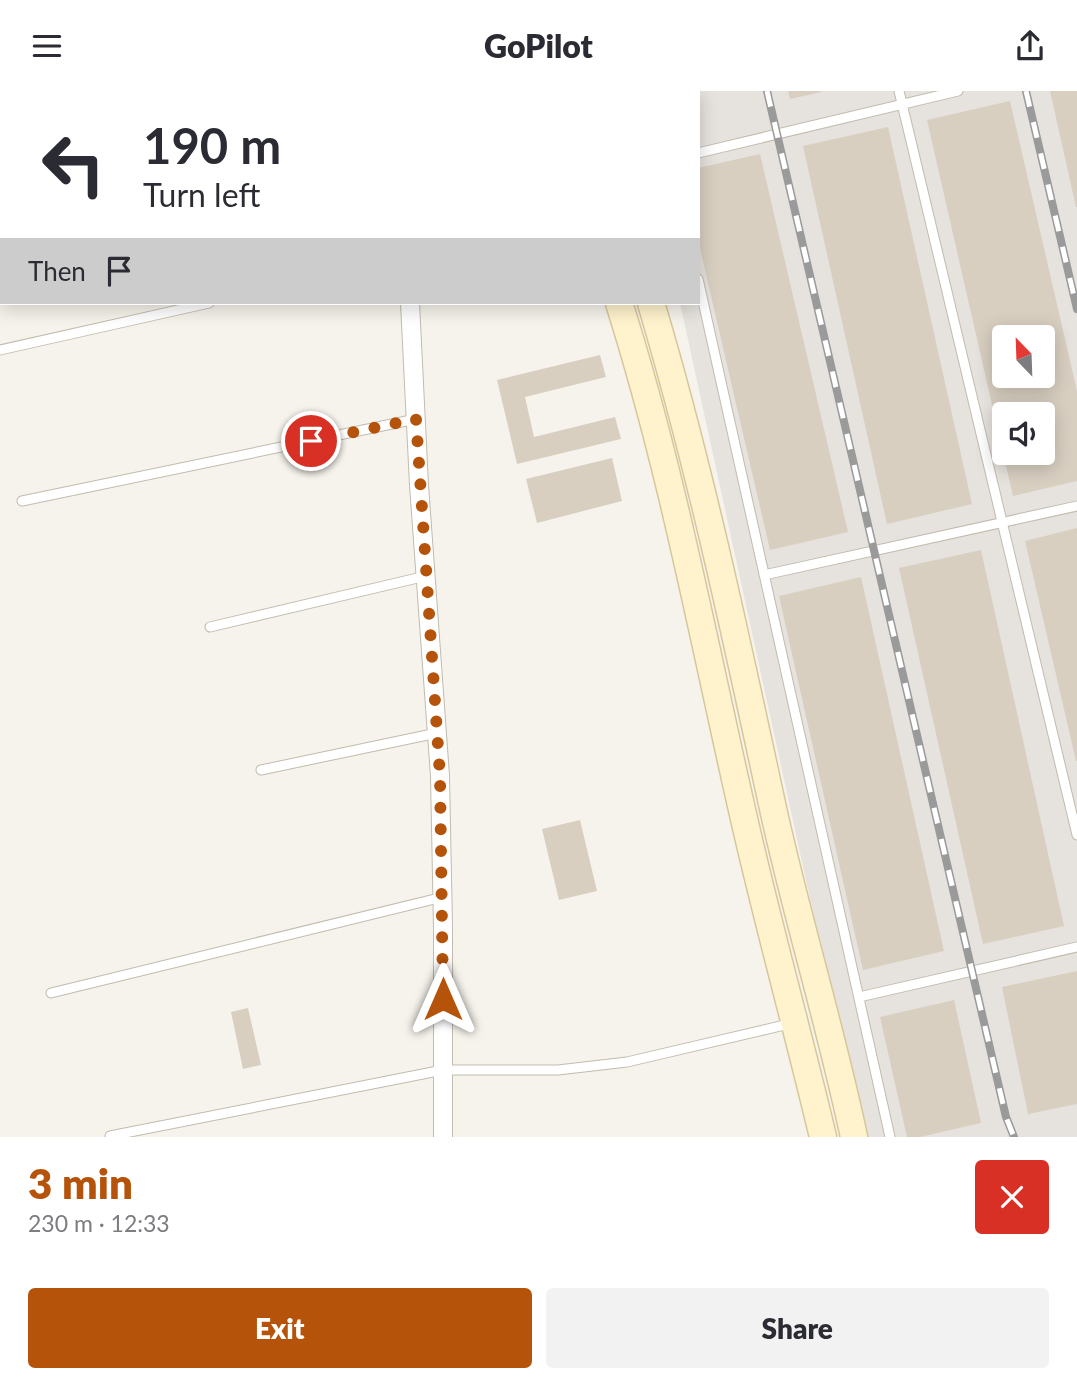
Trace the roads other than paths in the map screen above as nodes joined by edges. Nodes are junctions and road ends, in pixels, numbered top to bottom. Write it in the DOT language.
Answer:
graph roads {
  1 [pos="898,91"];
  2 [pos="958,91"];
  3 [pos="902,105"];
  4 [pos="700,153"];
  5 [pos="700,288"];
  6 [pos="200,305"];
  7 [pos="410,305"];
  8 [pos="620,305"];
  9 [pos="652,305"];
  10 [pos="0,350"];
  11 [pos="416,419"];
  12 [pos="22,501"];
  13 [pos="1077,506"];
  14 [pos="1003,522"];
  15 [pos="764,575"];
  16 [pos="426,576"];
  17 [pos="210,627"];
  18 [pos="437,733"];
  19 [pos="261,770"];
  20 [pos="1077,835"];
  21 [pos="443,897"];
  22 [pos="1077,947"];
  23 [pos="51,993"];
  24 [pos="859,997"];
  25 [pos="794,1023"];
  26 [pos="443,1070"];
  27 [pos="110,1136"];
  28 [pos="443,1137"];
  29 [pos="823,1137"];
  30 [pos="854,1137"];
  31 [pos="890,1137"];
  1 -- 3 [label="lane"];
  2 -- 3 [label="lane"];
  3 -- 4 [label="lane"];
  3 -- 14 [label="lane"];
  5 -- 15 [label="lane"];
  6 -- 10 [label="lane"];
  7 -- 11 [label="street"];
  8 -- 25 [label="street"];
  9 -- 30 [label="street"];
  11 -- 12 [label="lane"];
  11 -- 16 [label="street"];
  13 -- 14 [label="lane"];
  14 -- 15 [label="lane"];
  14 -- 20 [label="lane"];
  15 -- 24 [label="lane"];
  16 -- 17 [label="lane"];
  16 -- 18 [label="street"];
  18 -- 19 [label="lane"];
  18 -- 21 [label="street"];
  21 -- 23 [label="lane"];
  21 -- 26 [label="street"];
  22 -- 24 [label="lane"];
  24 -- 31 [label="lane"];
  25 -- 26 [label="lane"];
  25 -- 29 [label="street"];
  26 -- 27 [label="lane"];
  26 -- 28 [label="street"];
}
